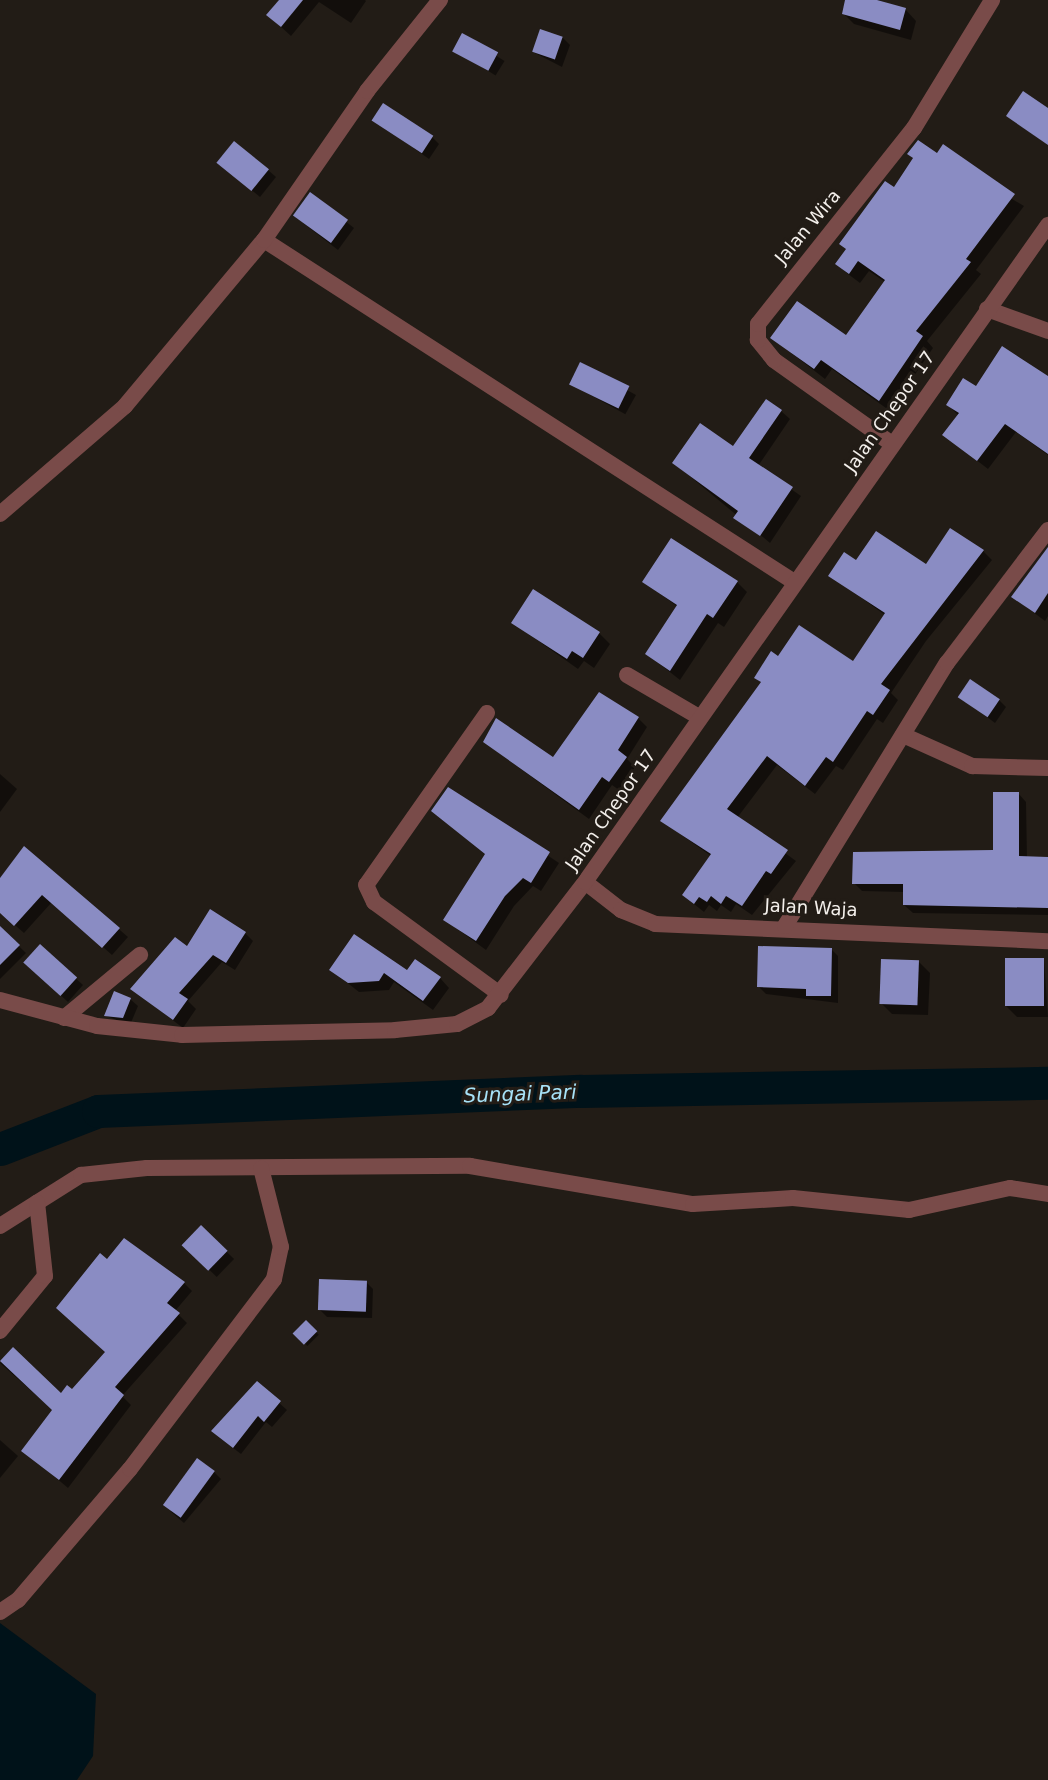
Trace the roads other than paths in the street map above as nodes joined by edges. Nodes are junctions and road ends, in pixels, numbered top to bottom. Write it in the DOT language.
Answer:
graph roads {
  1 [pos="440,0"];
  2 [pos="992,0"];
  3 [pos="1048,225"];
  4 [pos="264,240"];
  5 [pos="987,309"];
  6 [pos="1048,331"];
  7 [pos="892,444"];
  8 [pos="0,514"];
  9 [pos="1048,530"];
  10 [pos="794,582"];
  11 [pos="627,675"];
  12 [pos="487,713"];
  13 [pos="699,717"];
  14 [pos="903,735"];
  15 [pos="1048,768"];
  16 [pos="585,882"];
  17 [pos="786,926"];
  18 [pos="1048,941"];
  19 [pos="140,955"];
  20 [pos="501,995"];
  21 [pos="0,1000"];
  22 [pos="64,1017"];
  23 [pos="261,1168"];
  24 [pos="1048,1194"];
  25 [pos="37,1202"];
  26 [pos="0,1226"];
  27 [pos="0,1331"];
  28 [pos="0,1612"];
  1 -- 4 [label="street"];
  2 -- 7 [label="street, Jalan Wira"];
  3 -- 5 [label="street, Jalan Chepor 17"];
  4 -- 8 [label="street"];
  4 -- 10 [label="street"];
  5 -- 6 [label="street"];
  5 -- 7 [label="street, Jalan Chepor 17"];
  7 -- 10 [label="street, Jalan Chepor 17"];
  9 -- 14 [label="street"];
  10 -- 13 [label="street, Jalan Chepor 17"];
  11 -- 13 [label="street"];
  12 -- 20 [label="street"];
  13 -- 16 [label="street, Jalan Chepor 17"];
  14 -- 15 [label="street"];
  14 -- 17 [label="street"];
  16 -- 17 [label="street, Jalan Waja"];
  16 -- 20 [label="street, Jalan Chepor 17"];
  17 -- 18 [label="street, Jalan Waja"];
  19 -- 22 [label="street"];
  20 -- 22 [label="street, Jalan Chepor 17"];
  21 -- 22 [label="street, Jalan Chepor 17"];
  23 -- 24 [label="street"];
  23 -- 25 [label="street"];
  23 -- 28 [label="street"];
  25 -- 26 [label="street"];
  25 -- 27 [label="street"];
}
